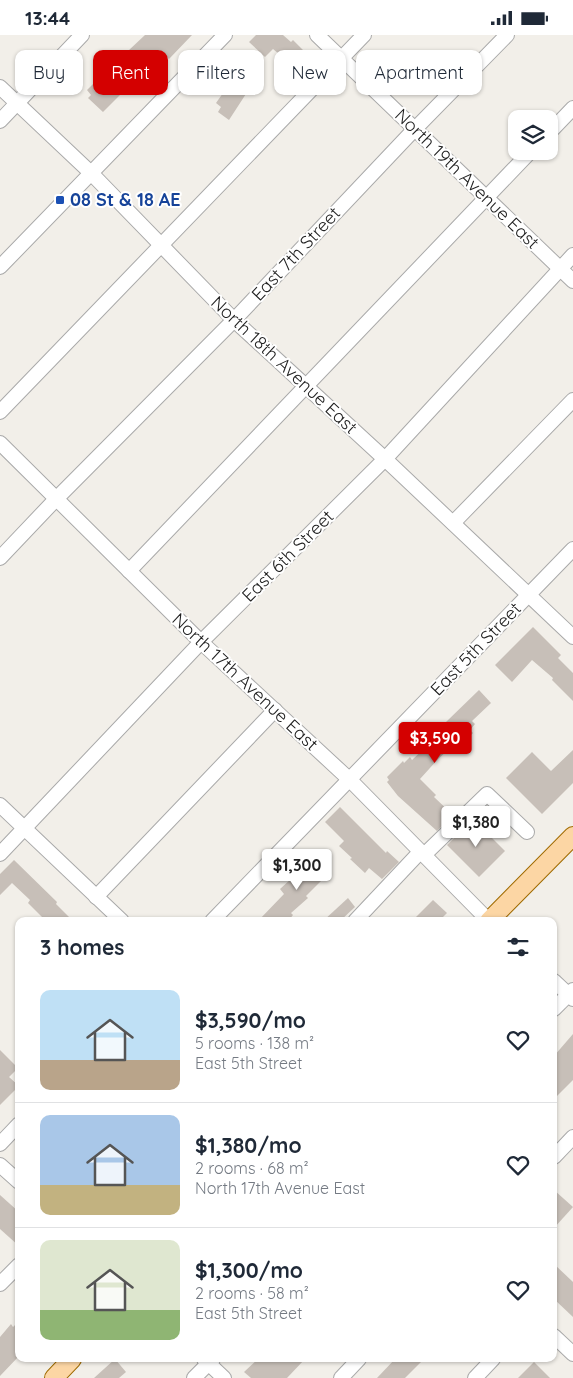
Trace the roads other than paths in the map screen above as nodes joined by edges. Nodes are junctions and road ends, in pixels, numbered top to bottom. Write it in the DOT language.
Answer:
graph roads {
  1 [pos="82,35"];
  2 [pos="225,35"];
  3 [pos="364,35"];
  4 [pos="507,35"];
  5 [pos="323,37"];
  6 [pos="335,50"];
  7 [pos="346,54"];
  8 [pos="346,62"];
  9 [pos="0,87"];
  10 [pos="306,95"];
  11 [pos="17,103"];
  12 [pos="573,108"];
  13 [pos="0,121"];
  14 [pos="558,124"];
  15 [pos="415,128"];
  16 [pos="522,160"];
  17 [pos="91,173"];
  18 [pos="486,197"];
  19 [pos="160,244"];
  20 [pos="573,255"];
  21 [pos="0,267"];
  22 [pos="560,269"];
  23 [pos="573,281"];
  24 [pos="234,320"];
  25 [pos="306,386"];
  26 [pos="573,400"];
  27 [pos="0,412"];
  28 [pos="0,443"];
  29 [pos="385,459"];
  30 [pos="56,499"];
  31 [pos="453,523"];
  32 [pos="573,549"];
  33 [pos="0,558"];
  34 [pos="129,571"];
  35 [pos="528,595"];
  36 [pos="573,637"];
  37 [pos="201,642"];
  38 [pos="274,710"];
  39 [pos="350,780"];
  40 [pos="0,805"];
  41 [pos="24,829"];
  42 [pos="527,832"];
  43 [pos="573,836"];
  44 [pos="0,854"];
  45 [pos="422,854"];
  46 [pos="96,897"];
  47 [pos="118,917"];
  48 [pos="216,917"];
  49 [pos="359,917"];
  50 [pos="485,917"];
  51 [pos="493,917"];
  52 [pos="557,983"];
  53 [pos="572,995"];
  54 [pos="557,1007"];
  55 [pos="15,1129"];
  56 [pos="573,1137"];
  57 [pos="0,1144"];
  58 [pos="557,1154"];
  59 [pos="0,1165"];
  60 [pos="15,1178"];
  61 [pos="15,1269"];
  62 [pos="0,1284"];
  63 [pos="557,1339"];
  64 [pos="573,1354"];
  65 [pos="69,1362"];
  66 [pos="206,1362"];
  67 [pos="210,1362"];
  68 [pos="356,1362"];
  69 [pos="490,1362"];
  70 [pos="54,1378"];
  71 [pos="194,1378"];
  72 [pos="224,1378"];
  73 [pos="340,1378"];
  74 [pos="475,1378"];
  1 -- 11 [label="street"];
  2 -- 17 [label="street"];
  3 -- 7 [label="street"];
  4 -- 15 [label="street, East 7th Street"];
  5 -- 6 [label="street, North 19th Avenue East"];
  8 -- 15 [label="street, North 19th Avenue East"];
  9 -- 11 [label="street, North 18th Avenue East"];
  10 -- 19 [label="street"];
  11 -- 13 [label="street"];
  11 -- 17 [label="street, North 18th Avenue East"];
  12 -- 14 [label="street"];
  15 -- 18 [label="street, North 19th Avenue East"];
  15 -- 24 [label="street, East 7th Street"];
  16 -- 18 [label="street"];
  17 -- 19 [label="street, North 18th Avenue East"];
  17 -- 21 [label="street"];
  18 -- 22 [label="street, North 19th Avenue East"];
  18 -- 25 [label="street"];
  19 -- 24 [label="street, North 18th Avenue East"];
  19 -- 27 [label="street"];
  20 -- 22 [label="street, East 6th Street"];
  22 -- 23 [label="street, North 19th Avenue East"];
  22 -- 29 [label="street, East 6th Street"];
  24 -- 25 [label="street, North 18th Avenue East"];
  24 -- 30 [label="street, East 7th Street"];
  25 -- 29 [label="street, North 18th Avenue East"];
  25 -- 34 [label="street"];
  26 -- 31 [label="street"];
  28 -- 30 [label="street, North 17th Avenue East"];
  29 -- 31 [label="street, North 18th Avenue East"];
  29 -- 37 [label="street, East 6th Street"];
  30 -- 33 [label="street, East 7th Street"];
  30 -- 34 [label="street, North 17th Avenue East"];
  31 -- 35 [label="street, North 18th Avenue East"];
  32 -- 35 [label="street, East 5th Street"];
  34 -- 37 [label="street, North 17th Avenue East"];
  35 -- 36 [label="street, North 18th Avenue East"];
  35 -- 39 [label="street, East 5th Street"];
  37 -- 38 [label="street, North 17th Avenue East"];
  37 -- 41 [label="street, East 6th Street"];
  38 -- 39 [label="street, North 17th Avenue East"];
  38 -- 46 [label="street"];
  39 -- 45 [label="street, North 17th Avenue East"];
  39 -- 48 [label="street, East 5th Street"];
  40 -- 41 [label="street"];
  41 -- 44 [label="street, East 6th Street"];
  41 -- 46 [label="street"];
  42 -- 45 [label="street"];
  43 -- 51 [label="main road"];
  45 -- 49 [label="street"];
  45 -- 50 [label="street, North 17th Avenue East"];
  46 -- 47 [label="street"];
  52 -- 53 [label="street"];
  53 -- 54 [label="street"];
  55 -- 57 [label="street"];
  56 -- 58 [label="street"];
  59 -- 60 [label="street"];
  61 -- 62 [label="street"];
  63 -- 64 [label="street"];
  65 -- 70 [label="main road"];
  66 -- 71 [label="street"];
  67 -- 72 [label="street"];
  68 -- 73 [label="street"];
  69 -- 74 [label="street"];
}
